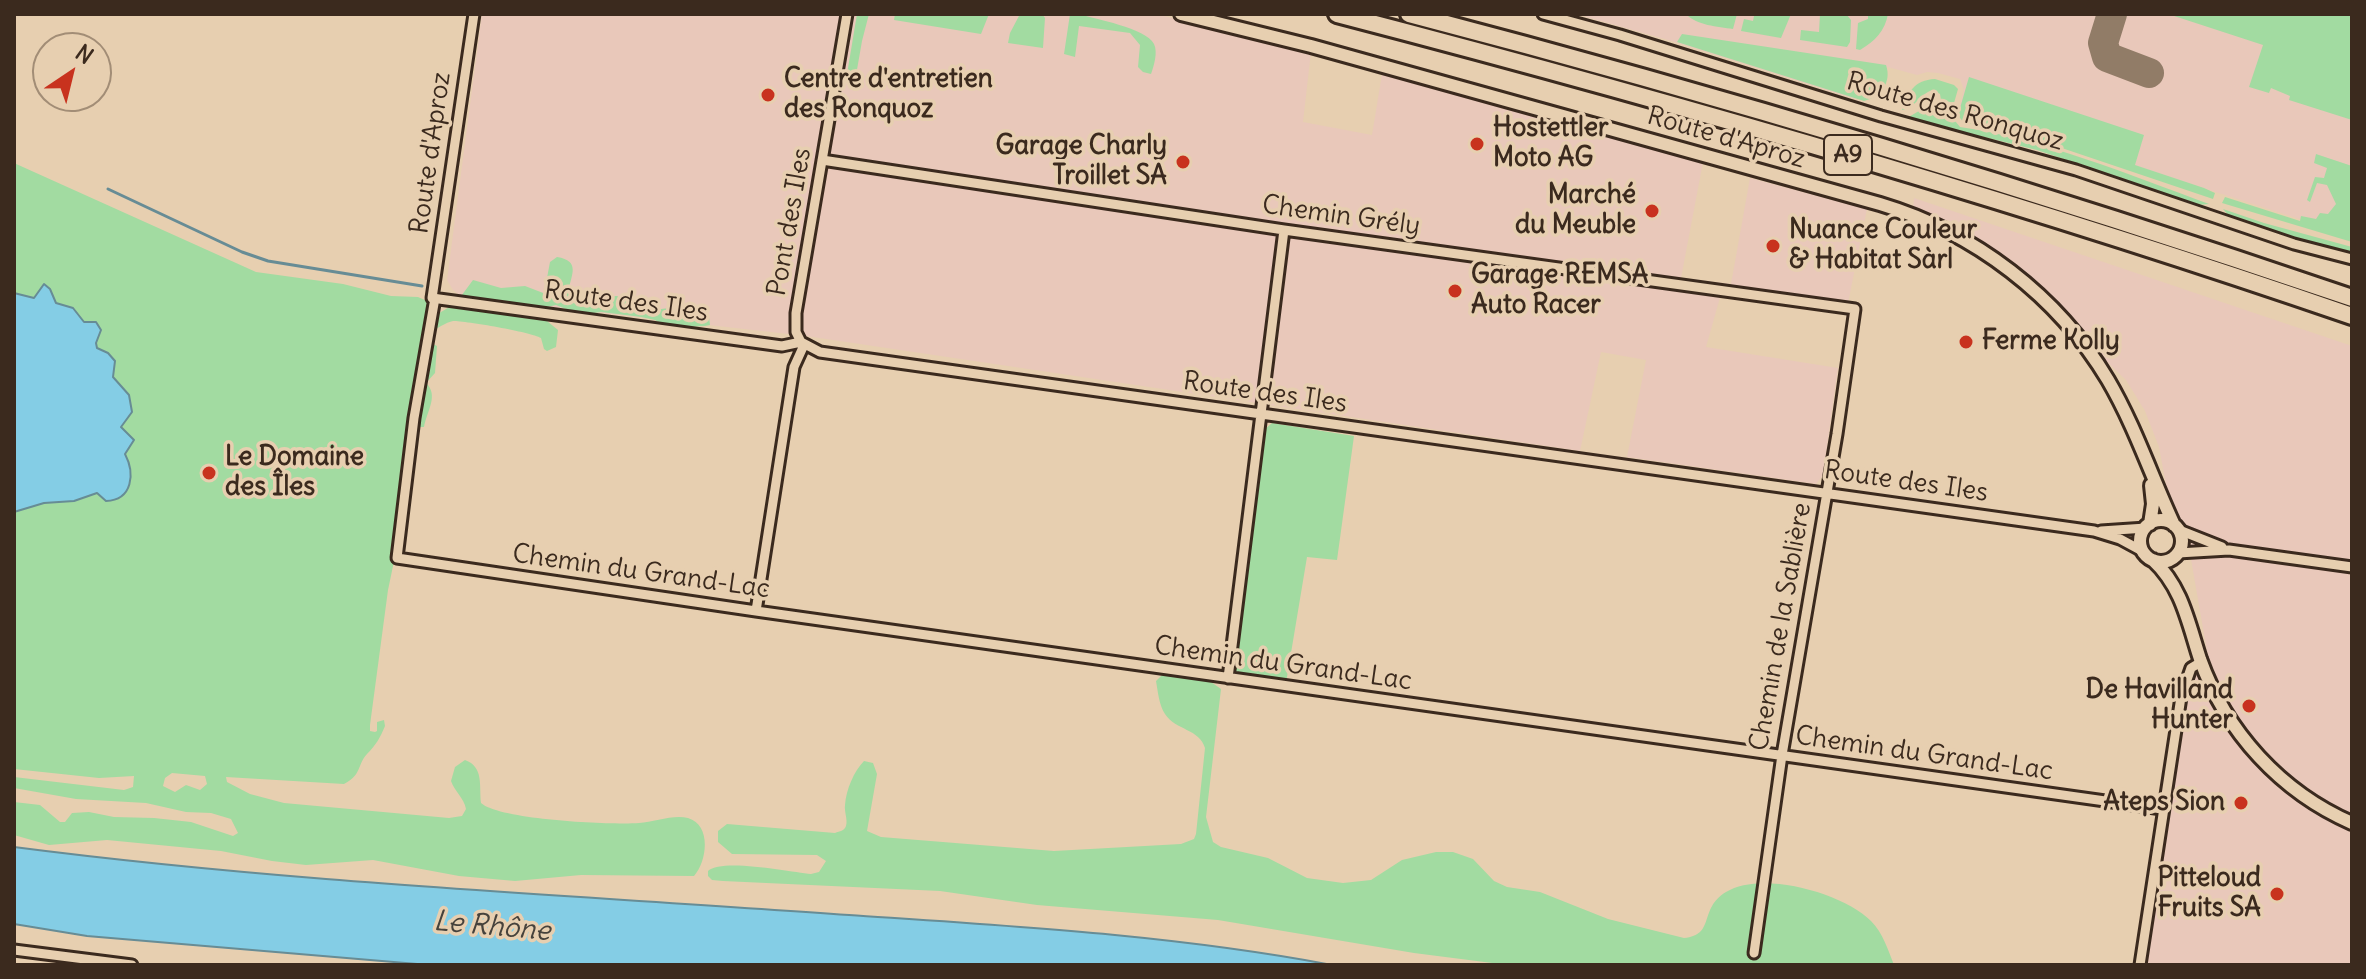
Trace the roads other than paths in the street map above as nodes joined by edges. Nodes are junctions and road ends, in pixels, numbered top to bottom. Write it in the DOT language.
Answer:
graph roads {
  1 [pos="474,14"];
  2 [pos="847,14"];
  3 [pos="1181,14"];
  4 [pos="1337,14"];
  5 [pos="1409,14"];
  6 [pos="1543,14"];
  7 [pos="822,160"];
  8 [pos="1284,230"];
  9 [pos="2352,259"];
  10 [pos="2242,261"];
  11 [pos="2352,287"];
  12 [pos="434,298"];
  13 [pos="2352,298"];
  14 [pos="1855,309"];
  15 [pos="2352,316"];
  16 [pos="802,344"];
  17 [pos="1261,415"];
  18 [pos="2148,470"];
  19 [pos="1827,493"];
  20 [pos="2148,526"];
  21 [pos="2176,528"];
  22 [pos="2094,531"];
  23 [pos="2229,550"];
  24 [pos="2178,553"];
  25 [pos="2148,556"];
  26 [pos="397,558"];
  27 [pos="2352,567"];
  28 [pos="2180,596"];
  29 [pos="756,611"];
  30 [pos="2201,662"];
  31 [pos="1228,678"];
  32 [pos="1782,755"];
  33 [pos="2162,809"];
  34 [pos="2352,823"];
  35 [pos="14,950"];
  36 [pos="1754,953"];
  37 [pos="132,965"];
  38 [pos="2140,965"];
  1 -- 12 [label="street, Route d'Aproz"];
  2 -- 7 [label="street, Pont des Iles"];
  3 -- 18 [label="street, Route d'Aproz"];
  4 -- 15 [label="highway, A9"];
  5 -- 10 [label="highway, A9"];
  6 -- 9 [label="street, Route des Ronquoz"];
  7 -- 8 [label="street, Chemin Grély"];
  7 -- 16 [label="street, Pont des Iles"];
  8 -- 14 [label="street, Chemin Grély"];
  8 -- 17 [label="street"];
  10 -- 11 [label="highway"];
  10 -- 13 [label="highway, A9"];
  12 -- 16 [label="street, Route des Iles"];
  12 -- 26 [label="street, Route d'Aproz"];
  14 -- 19 [label="street, Chemin de la Sablière"];
  16 -- 17 [label="street, Route des Iles"];
  16 -- 29 [label="street"];
  17 -- 19 [label="street, Route des Iles"];
  17 -- 31 [label="street"];
  18 -- 20 [label="street, Route d'Aproz"];
  18 -- 21 [label="street, Route d'Aproz"];
  19 -- 22 [label="street, Route des Iles"];
  19 -- 32 [label="street, Chemin de la Sablière"];
  20 -- 21 [label="street"];
  20 -- 22 [label="street, Route des Iles"];
  20 -- 25 [label="street"];
  21 -- 23 [label="street"];
  21 -- 24 [label="street"];
  22 -- 25 [label="street, Route des Iles"];
  23 -- 24 [label="street"];
  23 -- 27 [label="street"];
  24 -- 25 [label="street"];
  24 -- 28 [label="street"];
  25 -- 28 [label="street"];
  26 -- 29 [label="street, Chemin du Grand-Lac"];
  28 -- 30 [label="street"];
  29 -- 31 [label="street, Chemin du Grand-Lac"];
  30 -- 33 [label="street"];
  30 -- 34 [label="street"];
  31 -- 32 [label="street, Chemin du Grand-Lac"];
  32 -- 33 [label="street, Chemin du Grand-Lac"];
  32 -- 36 [label="street, Chemin de la Sablière"];
  33 -- 38 [label="street"];
  35 -- 37 [label="street"];
}
